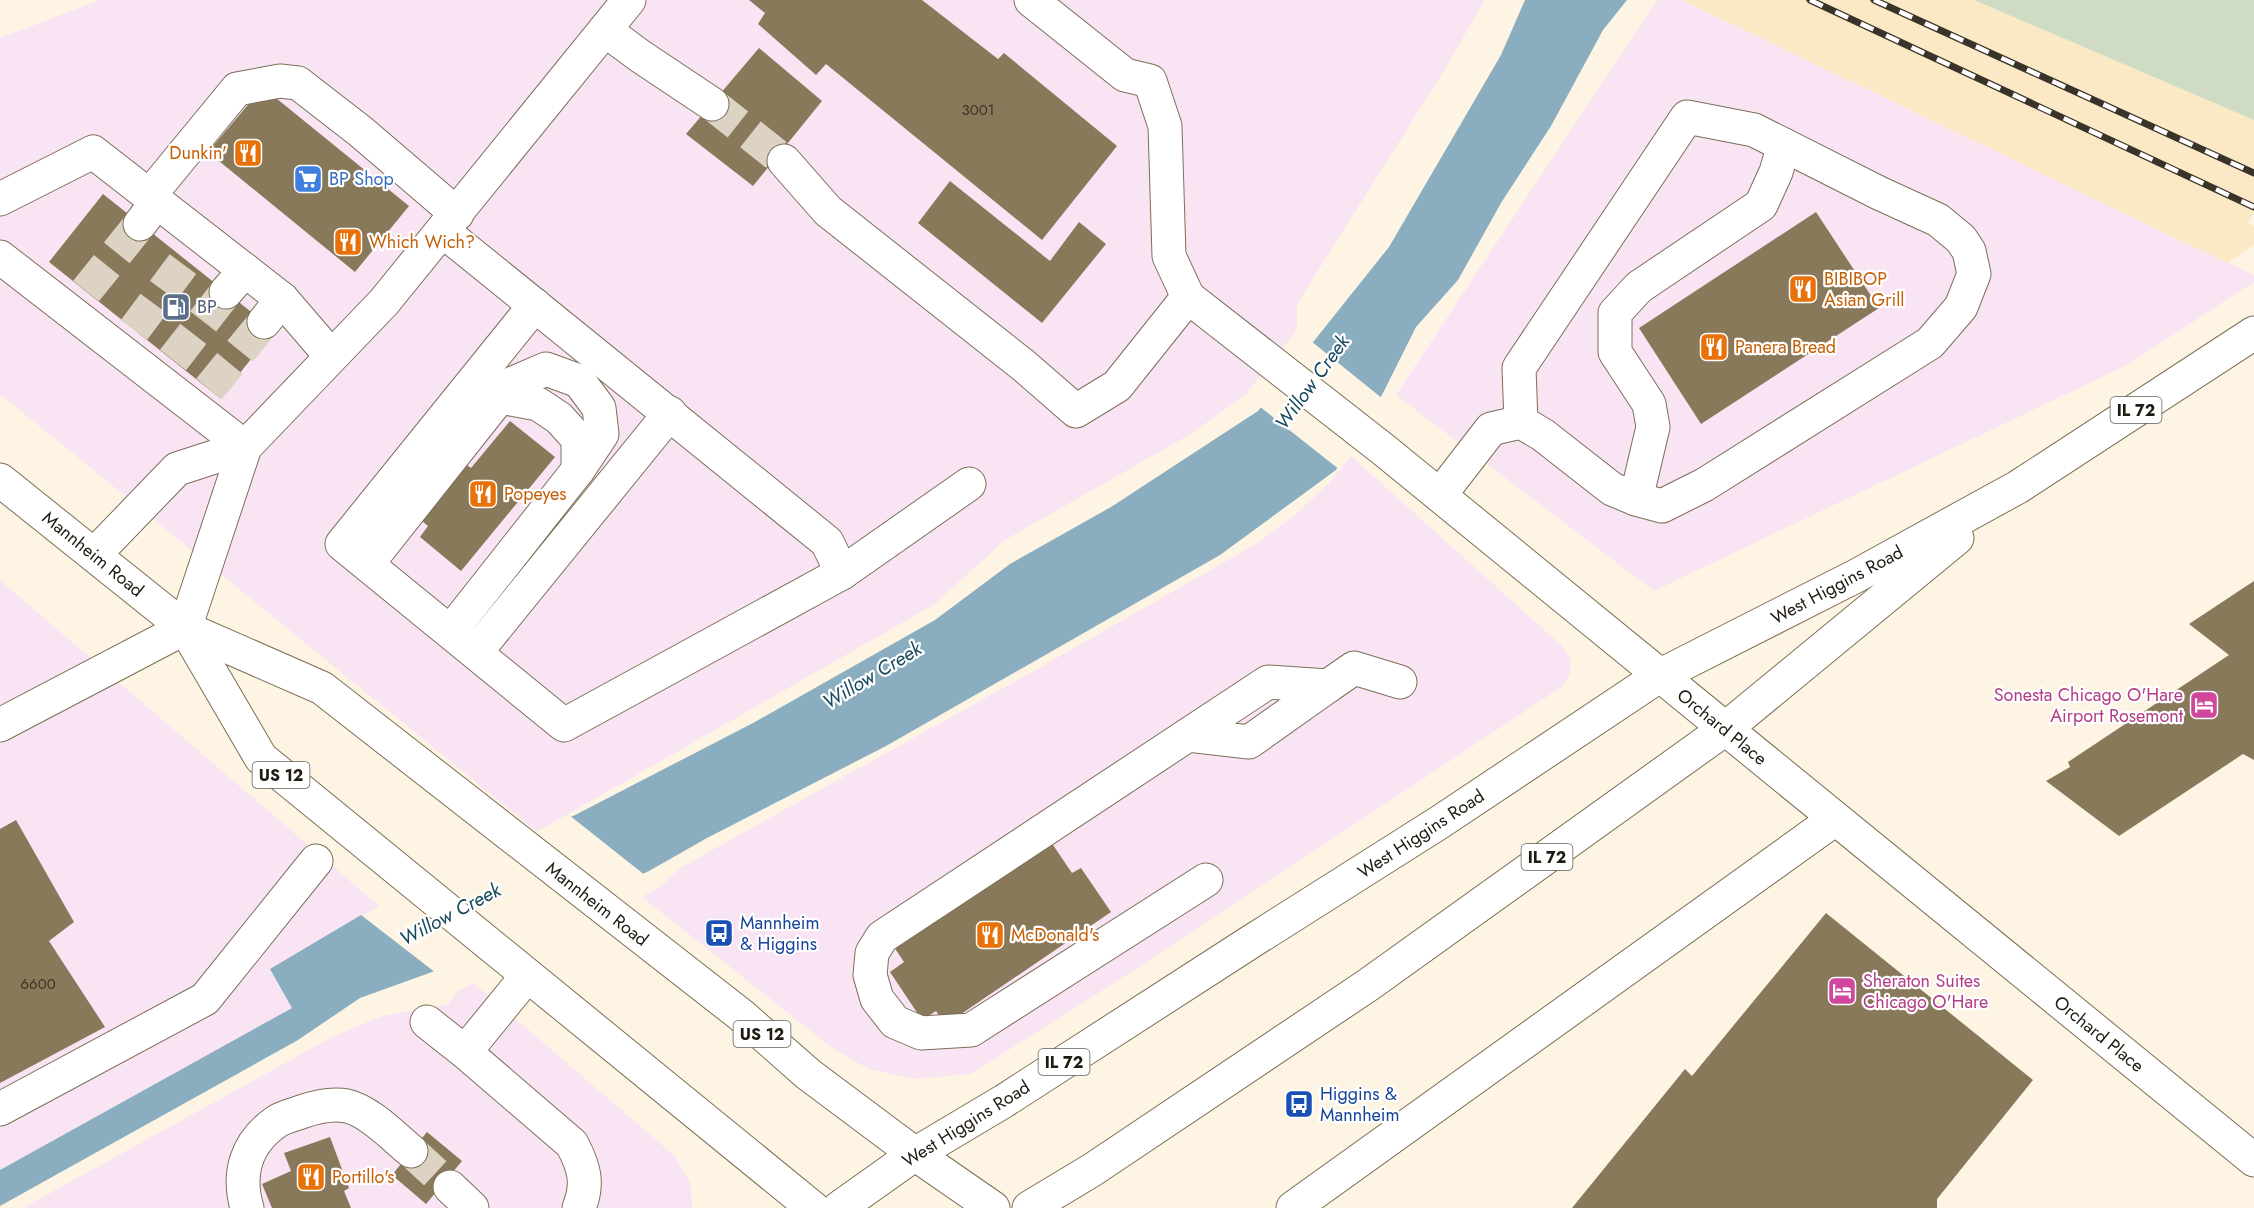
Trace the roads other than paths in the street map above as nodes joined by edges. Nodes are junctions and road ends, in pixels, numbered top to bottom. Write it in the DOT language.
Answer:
graph roads {
  1 [pos="629,0"];
  2 [pos="1031,0"];
  3 [pos="605,30"];
  4 [pos="712,104"];
  5 [pos="1784,145"];
  6 [pos="784,160"];
  7 [pos="0,199"];
  8 [pos="149,207"];
  9 [pos="450,223"];
  10 [pos="0,257"];
  11 [pos="1188,297"];
  12 [pos="535,305"];
  13 [pos="2254,333"];
  14 [pos="331,356"];
  15 [pos="670,413"];
  16 [pos="1521,422"];
  17 [pos="245,447"];
  18 [pos="0,480"];
  19 [pos="969,484"];
  20 [pos="2018,487"];
  21 [pos="1440,495"];
  22 [pos="1636,499"];
  23 [pos="94,555"];
  24 [pos="368,563"];
  25 [pos="842,573"];
  26 [pos="185,628"];
  27 [pos="451,631"];
  28 [pos="476,652"];
  29 [pos="1659,676"];
  30 [pos="1400,682"];
  31 [pos="0,725"];
  32 [pos="1725,729"];
  33 [pos="1835,819"];
  34 [pos="316,861"];
  35 [pos="1206,880"];
  36 [pos="519,970"];
  37 [pos="427,1022"];
  38 [pos="465,1052"];
  39 [pos="0,1109"];
  40 [pos="411,1151"];
  41 [pos="915,1154"];
  42 [pos="2254,1161"];
  43 [pos="247,1208"];
  44 [pos="579,1208"];
  45 [pos="813,1208"];
  46 [pos="839,1208"];
  47 [pos="993,1208"];
  48 [pos="1029,1208"];
  49 [pos="1293,1208"];
  1 -- 3 [label="main road"];
  2 -- 11 [label="main road"];
  3 -- 4 [label="main road"];
  3 -- 9 [label="main road"];
  5 -- 16 [label="main road"];
  5 -- 22 [label="main road"];
  5 -- 22 [label="main road"];
  6 -- 11 [label="main road"];
  7 -- 8 [label="main road"];
  8 -- 9 [label="main road"];
  8 -- 14 [label="main road"];
  9 -- 12 [label="main road"];
  9 -- 14 [label="main road"];
  10 -- 17 [label="main road"];
  11 -- 21 [label="main road, Orchard Place"];
  12 -- 15 [label="main road"];
  12 -- 24 [label="main road"];
  13 -- 20 [label="main road, West Higgins Road / IL 72"];
  14 -- 17 [label="main road"];
  15 -- 25 [label="main road"];
  15 -- 28 [label="main road"];
  16 -- 21 [label="main road"];
  16 -- 22 [label="main road"];
  17 -- 23 [label="main road"];
  17 -- 26 [label="main road"];
  18 -- 23 [label="main road, Mannheim Road / US 12"];
  19 -- 25 [label="main road"];
  20 -- 29 [label="main road, West Higgins Road / IL 72"];
  20 -- 32 [label="main road, West Higgins Road / IL 72"];
  21 -- 29 [label="main road, Orchard Place"];
  23 -- 26 [label="main road, Mannheim Road / US 12"];
  24 -- 27 [label="main road"];
  24 -- 27 [label="main road"];
  25 -- 28 [label="main road"];
  26 -- 31 [label="main road"];
  26 -- 36 [label="main road, Mannheim Road / US 12"];
  26 -- 41 [label="main road, Mannheim Road / US 12"];
  27 -- 28 [label="main road"];
  29 -- 32 [label="main road, Orchard Place"];
  29 -- 41 [label="main road, West Higgins Road / IL 72"];
  30 -- 35 [label="main road"];
  32 -- 33 [label="main road, Orchard Place"];
  32 -- 48 [label="main road, West Higgins Road / IL 72"];
  33 -- 42 [label="main road, Orchard Place"];
  33 -- 49 [label="main road"];
  34 -- 39 [label="main road"];
  36 -- 38 [label="main road"];
  36 -- 45 [label="main road, Mannheim Road / US 12"];
  37 -- 38 [label="main road"];
  38 -- 44 [label="main road"];
  40 -- 43 [label="main road"];
  41 -- 46 [label="main road, West Higgins Road / IL 72"];
  41 -- 47 [label="main road, Mannheim Road / US 12"];
}
